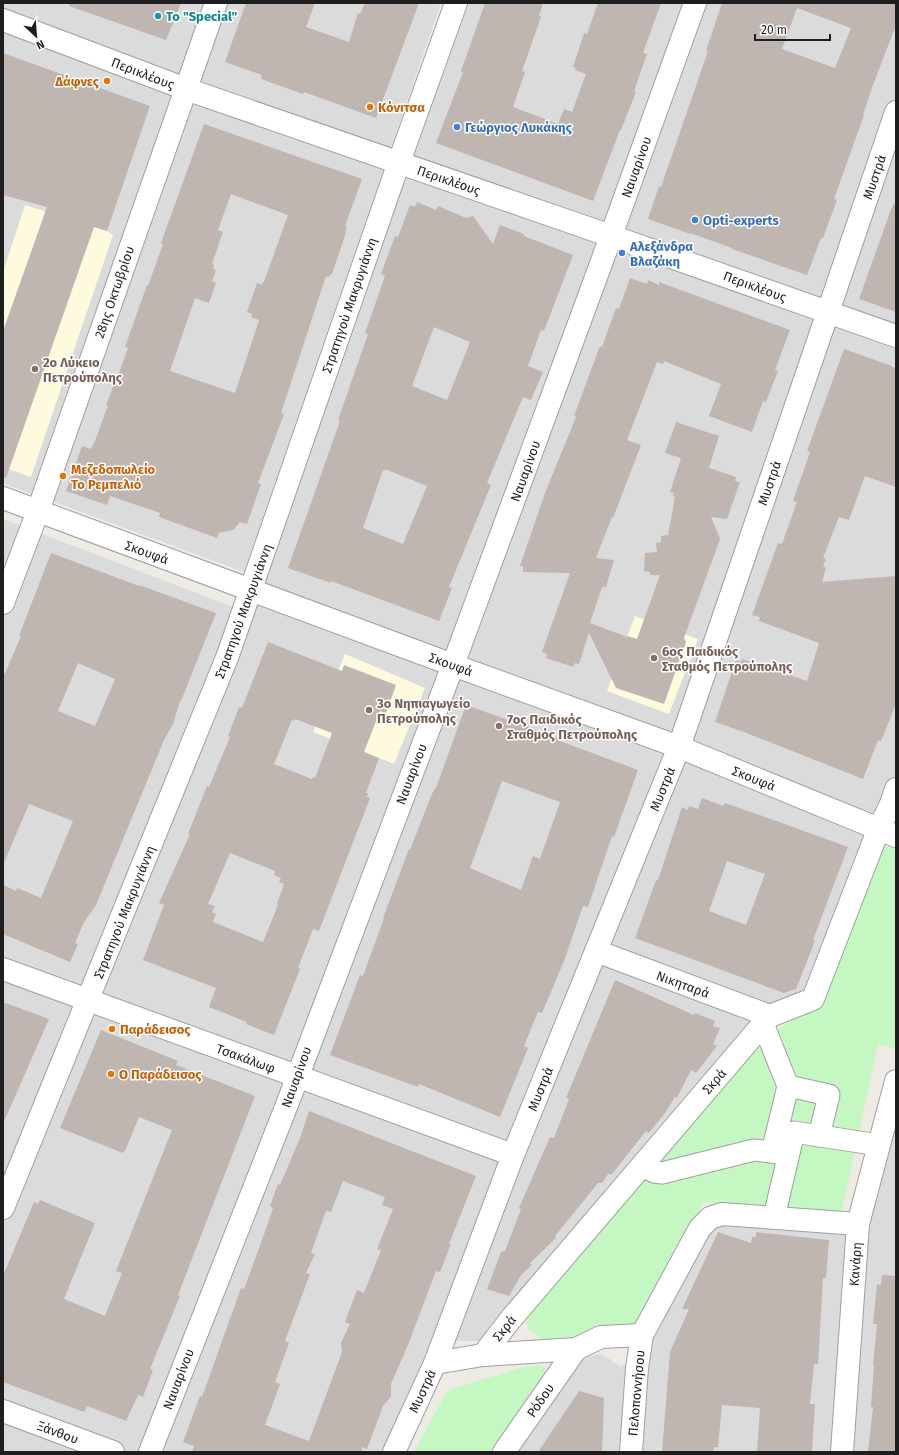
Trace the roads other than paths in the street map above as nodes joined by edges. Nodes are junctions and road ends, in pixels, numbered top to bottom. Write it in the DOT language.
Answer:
graph roads {
  1 [pos="216,3"];
  2 [pos="456,3"];
  3 [pos="695,3"];
  4 [pos="3,20"];
  5 [pos="186,89"];
  6 [pos="896,112"];
  7 [pos="399,162"];
  8 [pos="611,236"];
  9 [pos="828,312"];
  10 [pos="896,336"];
  11 [pos="3,498"];
  12 [pos="38,511"];
  13 [pos="251,590"];
  14 [pos="3,603"];
  15 [pos="453,665"];
  16 [pos="679,747"];
  17 [pos="894,798"];
  18 [pos="887,832"];
  19 [pos="596,952"];
  20 [pos="3,969"];
  21 [pos="88,1000"];
  22 [pos="767,1020"];
  23 [pos="296,1077"];
  24 [pos="896,1081"];
  25 [pos="788,1086"];
  26 [pos="819,1136"];
  27 [pos="879,1145"];
  28 [pos="780,1152"];
  29 [pos="513,1156"];
  30 [pos="642,1166"];
  31 [pos="3,1208"];
  32 [pos="774,1218"];
  33 [pos="858,1224"];
  34 [pos="642,1335"];
  35 [pos="576,1349"];
  36 [pos="483,1355"];
  37 [pos="435,1363"];
  38 [pos="3,1411"];
  39 [pos="113,1452"];
  40 [pos="150,1452"];
  41 [pos="394,1452"];
  42 [pos="504,1452"];
  43 [pos="631,1452"];
  44 [pos="842,1452"];
  1 -- 5 [label="street, 28ης Οκτωβρίου"];
  2 -- 7 [label="street, Στρατηγού Μακρυγιάννη"];
  3 -- 8 [label="street, Ναυαρίνου"];
  4 -- 5 [label="street, Περικλέους"];
  5 -- 7 [label="street, Περικλέους"];
  5 -- 12 [label="street, 28ης Οκτωβρίου"];
  6 -- 9 [label="street, Μυστρά"];
  7 -- 8 [label="street, Περικλέους"];
  7 -- 13 [label="street, Στρατηγού Μακρυγιάννη"];
  8 -- 9 [label="street, Περικλέους"];
  8 -- 15 [label="street, Ναυαρίνου"];
  9 -- 10 [label="street, Περικλέους"];
  9 -- 16 [label="street, Μυστρά"];
  11 -- 12 [label="street, Σκουφά"];
  12 -- 13 [label="street, Σκουφά"];
  12 -- 14 [label="street, 28ης Οκτωβρίου"];
  13 -- 15 [label="street, Σκουφά"];
  13 -- 21 [label="street, Στρατηγού Μακρυγιάννη"];
  15 -- 16 [label="street, Σκουφά"];
  15 -- 23 [label="street, Ναυαρίνου"];
  16 -- 18 [label="street, Σκουφά"];
  16 -- 19 [label="street, Μυστρά"];
  17 -- 18 [label="street, Σκρά"];
  18 -- 22 [label="street, Σκρά"];
  19 -- 22 [label="street, Νικηταρά"];
  19 -- 29 [label="street, Μυστρά"];
  20 -- 21 [label="street, Τσακάλωφ"];
  21 -- 23 [label="street, Τσακάλωφ"];
  21 -- 31 [label="street, Στρατηγού Μακρυγιάννη"];
  22 -- 25 [label="street"];
  22 -- 30 [label="street, Σκρά"];
  23 -- 29 [label="street, Τσακάλωφ"];
  23 -- 40 [label="street, Ναυαρίνου"];
  24 -- 27 [label="street, Κανάρη"];
  25 -- 26 [label="street"];
  25 -- 28 [label="street"];
  26 -- 27 [label="street"];
  26 -- 28 [label="street"];
  27 -- 33 [label="street, Κανάρη"];
  28 -- 30 [label="street"];
  28 -- 32 [label="street"];
  29 -- 37 [label="street, Μυστρά"];
  30 -- 36 [label="street, Σκρά"];
  32 -- 33 [label="street, Πελοποννήσου"];
  32 -- 34 [label="street, Πελοποννήσου"];
  33 -- 44 [label="street, Κανάρη"];
  34 -- 35 [label="street"];
  34 -- 43 [label="street, Πελοποννήσου"];
  35 -- 36 [label="street"];
  35 -- 42 [label="street, Ρόδου"];
  36 -- 37 [label="street"];
  37 -- 41 [label="street, Μυστρά"];
  38 -- 39 [label="street, Ξάνθου"];
}
